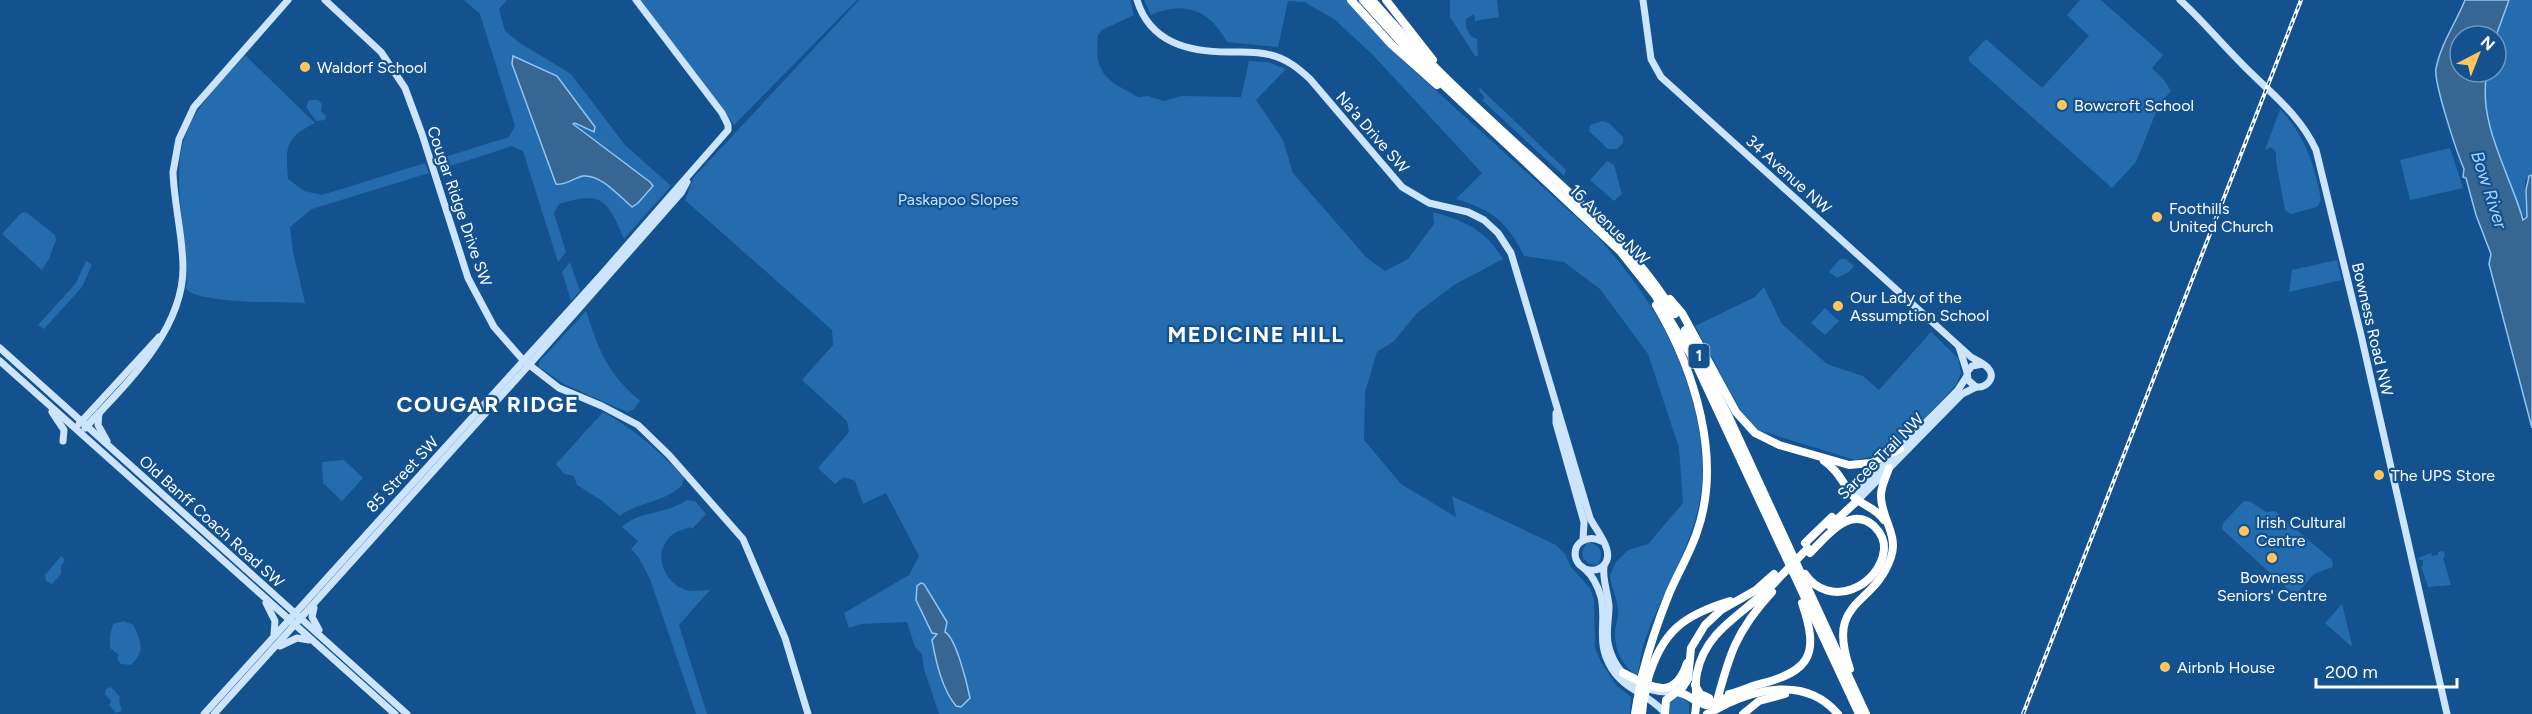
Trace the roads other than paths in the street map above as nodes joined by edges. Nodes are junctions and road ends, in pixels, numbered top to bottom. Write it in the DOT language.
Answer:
graph roads {
  1 [pos="288,0"];
  2 [pos="325,0"];
  3 [pos="636,0"];
  4 [pos="1137,0"];
  5 [pos="1351,0"];
  6 [pos="1364,0"];
  7 [pos="1372,0"];
  8 [pos="1386,0"];
  9 [pos="1643,0"];
  10 [pos="2180,0"];
  11 [pos="1465,100"];
  12 [pos="1586,218"];
  13 [pos="1657,285"];
  14 [pos="163,334"];
  15 [pos="1958,345"];
  16 [pos="0,348"];
  17 [pos="0,361"];
  18 [pos="526,363"];
  19 [pos="1983,364"];
  20 [pos="1967,374"];
  21 [pos="1976,387"];
  22 [pos="44,400"];
  23 [pos="1556,411"];
  24 [pos="99,413"];
  25 [pos="84,424"];
  26 [pos="78,431"];
  27 [pos="63,441"];
  28 [pos="111,449"];
  29 [pos="1900,449"];
  30 [pos="1797,450"];
  31 [pos="1889,468"];
  32 [pos="1856,498"];
  33 [pos="1892,537"];
  34 [pos="1583,540"];
  35 [pos="1601,541"];
  36 [pos="1807,548"];
  37 [pos="1787,552"];
  38 [pos="1604,566"];
  39 [pos="1585,569"];
  40 [pos="1777,580"];
  41 [pos="256,590"];
  42 [pos="1750,593"];
  43 [pos="316,604"];
  44 [pos="295,613"];
  45 [pos="302,619"];
  46 [pos="289,620"];
  47 [pos="295,626"];
  48 [pos="271,639"];
  49 [pos="315,644"];
  50 [pos="334,649"];
  51 [pos="1691,651"];
  52 [pos="271,653"];
  53 [pos="1623,673"];
  54 [pos="1645,678"];
  55 [pos="1695,685"];
  56 [pos="1676,692"];
  57 [pos="1729,697"];
  58 [pos="1695,702"];
  59 [pos="1640,703"];
  60 [pos="1829,705"];
  61 [pos="1708,706"];
  62 [pos="204,714"];
  63 [pos="214,714"];
  64 [pos="394,714"];
  65 [pos="407,714"];
  66 [pos="808,714"];
  67 [pos="1635,714"];
  68 [pos="1642,714"];
  69 [pos="1664,714"];
  70 [pos="1695,714"];
  71 [pos="1714,714"];
  72 [pos="1743,714"];
  73 [pos="1838,714"];
  74 [pos="1859,714"];
  75 [pos="1867,714"];
  76 [pos="2447,714"];
  1 -- 14 [label="street"];
  2 -- 18 [label="street, Cougar Ridge Drive SW"];
  3 -- 18 [label="street, 85 Street SW"];
  4 -- 23 [label="street, Na'a Drive SW"];
  5 -- 11 [label="highway"];
  6 -- 11 [label="highway, 16 Avenue NW / 1"];
  7 -- 11 [label="highway, 16 Avenue NW / 1"];
  8 -- 11 [label="highway"];
  9 -- 15 [label="street, 34 Avenue NW"];
  10 -- 76 [label="street, Bowness Road NW"];
  11 -- 12 [label="highway, 16 Avenue NW / 1"];
  11 -- 13 [label="highway, 16 Avenue NW / 1"];
  12 -- 37 [label="highway, 16 Avenue NW / 1"];
  12 -- 54 [label="highway"];
  13 -- 30 [label="highway"];
  13 -- 37 [label="highway, 16 Avenue NW / 1"];
  14 -- 24 [label="street"];
  14 -- 25 [label="street"];
  15 -- 19 [label="street, 34 Avenue NW"];
  15 -- 20 [label="street, 34 Avenue NW"];
  16 -- 25 [label="street, Old Banff Coach Road SW"];
  17 -- 22 [label="street, Old Banff Coach Road SW"];
  18 -- 43 [label="street, 85 Street SW"];
  18 -- 44 [label="street, 85 Street SW"];
  18 -- 66 [label="street, Cougar Ridge Drive SW"];
  19 -- 20 [label="street"];
  19 -- 21 [label="street"];
  20 -- 21 [label="street"];
  20 -- 29 [label="street, Sarcee Trail NW"];
  21 -- 31 [label="street, Sarcee Trail NW"];
  22 -- 26 [label="street, Old Banff Coach Road SW"];
  22 -- 27 [label="street"];
  23 -- 34 [label="street, Na'a Drive SW"];
  23 -- 35 [label="street, Na'a Drive SW"];
  24 -- 25 [label="street"];
  24 -- 28 [label="street"];
  25 -- 26 [label="street"];
  25 -- 28 [label="street, Old Banff Coach Road SW"];
  26 -- 41 [label="street, Old Banff Coach Road SW"];
  28 -- 44 [label="street, Old Banff Coach Road SW"];
  29 -- 30 [label="highway"];
  29 -- 32 [label="street, Sarcee Trail NW"];
  30 -- 32 [label="highway"];
  31 -- 32 [label="street, Sarcee Trail NW"];
  31 -- 33 [label="highway"];
  32 -- 33 [label="highway"];
  32 -- 36 [label="highway, Sarcee Trail NW"];
  33 -- 75 [label="highway"];
  34 -- 35 [label="street"];
  34 -- 39 [label="street"];
  35 -- 38 [label="street"];
  36 -- 37 [label="highway"];
  36 -- 40 [label="highway"];
  37 -- 57 [label="highway"];
  37 -- 74 [label="highway, 16 Avenue NW / 1"];
  37 -- 75 [label="highway, 16 Avenue NW / 1"];
  38 -- 39 [label="street"];
  38 -- 53 [label="street"];
  39 -- 69 [label="street"];
  40 -- 42 [label="highway"];
  40 -- 55 [label="highway"];
  40 -- 71 [label="highway"];
  41 -- 46 [label="street, Old Banff Coach Road SW"];
  41 -- 48 [label="street"];
  42 -- 51 [label="highway"];
  42 -- 54 [label="highway"];
  43 -- 45 [label="street, 85 Street SW"];
  43 -- 50 [label="street"];
  44 -- 45 [label="street, Old Banff Coach Road SW"];
  44 -- 46 [label="street, 85 Street SW"];
  45 -- 47 [label="street, 85 Street SW"];
  45 -- 50 [label="street, Old Banff Coach Road SW"];
  46 -- 47 [label="street, Old Banff Coach Road SW"];
  46 -- 48 [label="street, 85 Street SW"];
  47 -- 49 [label="street, Old Banff Coach Road SW"];
  47 -- 52 [label="street, 85 Street SW"];
  48 -- 62 [label="street, 85 Street SW"];
  49 -- 52 [label="street"];
  49 -- 64 [label="street, Old Banff Coach Road SW"];
  50 -- 65 [label="street, Old Banff Coach Road SW"];
  51 -- 53 [label="highway"];
  51 -- 56 [label="highway"];
  52 -- 63 [label="street, 85 Street SW"];
  53 -- 56 [label="street"];
  54 -- 59 [label="highway, bridge"];
  55 -- 58 [label="highway"];
  55 -- 61 [label="highway"];
  56 -- 58 [label="highway"];
  56 -- 69 [label="highway"];
  57 -- 60 [label="highway"];
  57 -- 61 [label="highway, bridge"];
  57 -- 61 [label="highway, bridge"];
  58 -- 61 [label="highway"];
  58 -- 70 [label="highway"];
  59 -- 67 [label="highway"];
  59 -- 68 [label="highway"];
  60 -- 72 [label="highway"];
  60 -- 73 [label="highway"];
}
